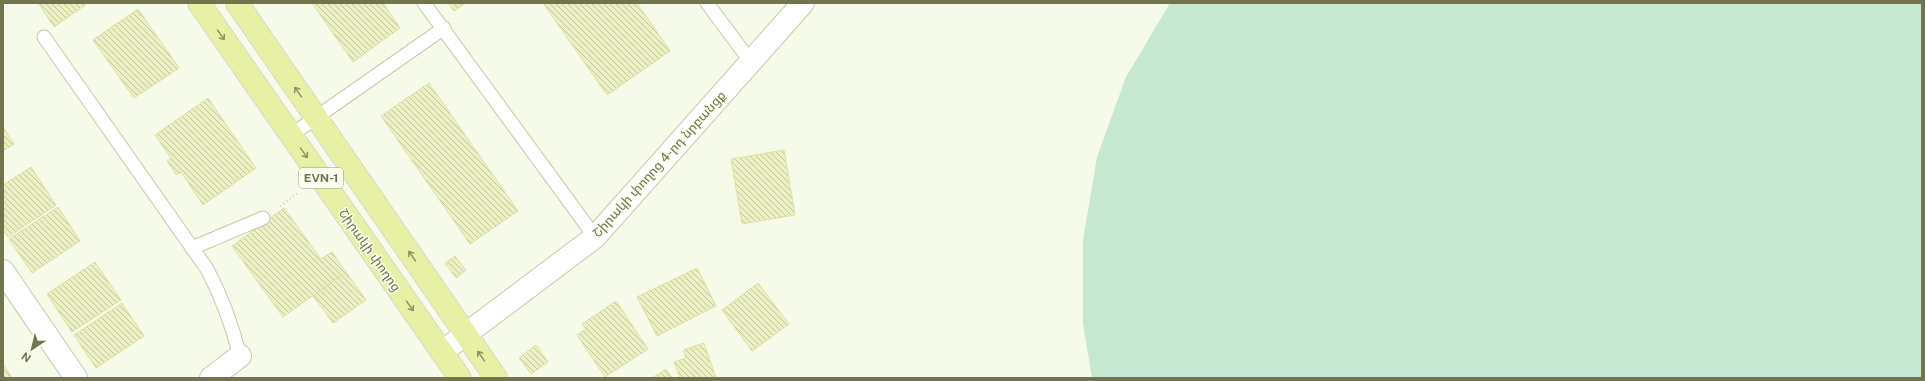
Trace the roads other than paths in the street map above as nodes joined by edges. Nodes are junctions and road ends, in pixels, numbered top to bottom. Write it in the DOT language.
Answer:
graph roads {
  1 [pos="199,3"];
  2 [pos="237,3"];
  3 [pos="424,3"];
  4 [pos="707,3"];
  5 [pos="803,3"];
  6 [pos="444,28"];
  7 [pos="44,37"];
  8 [pos="751,62"];
  9 [pos="316,118"];
  10 [pos="291,136"];
  11 [pos="264,218"];
  12 [pos="595,237"];
  13 [pos="192,248"];
  14 [pos="3,271"];
  15 [pos="466,334"];
  16 [pos="442,352"];
  17 [pos="240,356"];
  18 [pos="76,378"];
  19 [pos="211,378"];
  20 [pos="460,378"];
  21 [pos="496,378"];
  1 -- 10 [label="highway, Շիրակի փողոց / EVN-1, one-way"];
  9 -- 2 [label="highway, EVN-1, one-way"];
  3 -- 6 [label="lane"];
  4 -- 8 [label="lane"];
  5 -- 8 [label="street, Շիրակի փողոց 4-րդ նրբանցք"];
  6 -- 9 [label="lane"];
  6 -- 12 [label="lane"];
  7 -- 13 [label="lane"];
  8 -- 12 [label="street, Շիրակի փողոց 4-րդ նրբանցք"];
  9 -- 10 [label="lane"];
  15 -- 9 [label="highway, EVN-1, one-way"];
  10 -- 16 [label="highway, Շիրակի փողոց / EVN-1, one-way"];
  11 -- 13 [label="lane"];
  12 -- 15 [label="street, Շիրակի փողոց 4-րդ նրբանցք"];
  13 -- 17 [label="lane"];
  14 -- 18 [label="street"];
  15 -- 16 [label="street, Շիրակի փողոց 4-րդ նրբանցք"];
  21 -- 15 [label="highway, EVN-1, one-way"];
  16 -- 20 [label="highway, Շիրակի փողոց / EVN-1"];
  17 -- 19 [label="street"];
}
